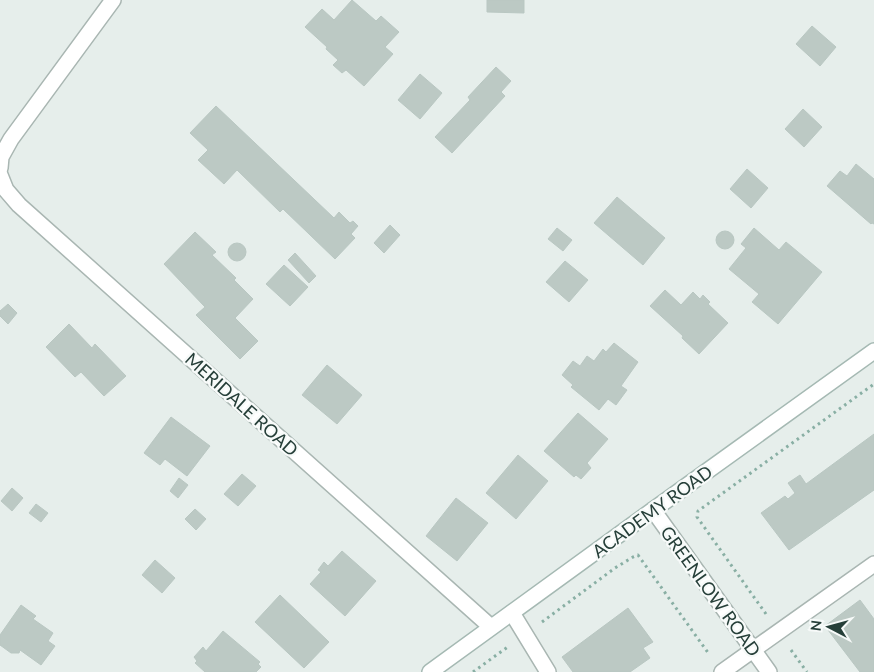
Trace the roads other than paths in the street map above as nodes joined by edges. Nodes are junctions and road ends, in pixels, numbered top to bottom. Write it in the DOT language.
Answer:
graph roads {
  1 [pos="113,0"];
  2 [pos="0,168"];
  3 [pos="0,175"];
  4 [pos="874,351"];
  5 [pos="653,510"];
  6 [pos="874,564"];
  7 [pos="512,613"];
  8 [pos="491,627"];
  9 [pos="754,651"];
  10 [pos="430,672"];
  11 [pos="548,672"];
  12 [pos="722,672"];
  13 [pos="769,672"];
  1 -- 2 [label="street"];
  3 -- 8 [label="street, MERIDALE ROAD"];
  4 -- 5 [label="street, ACADEMY ROAD"];
  5 -- 7 [label="street, ACADEMY ROAD"];
  5 -- 9 [label="street, GREENLOW ROAD"];
  6 -- 9 [label="street"];
  7 -- 8 [label="street, ACADEMY ROAD"];
  7 -- 11 [label="street"];
  8 -- 10 [label="street, ACADEMY ROAD"];
  9 -- 12 [label="street"];
  9 -- 13 [label="street, GREENLOW ROAD"];
}
